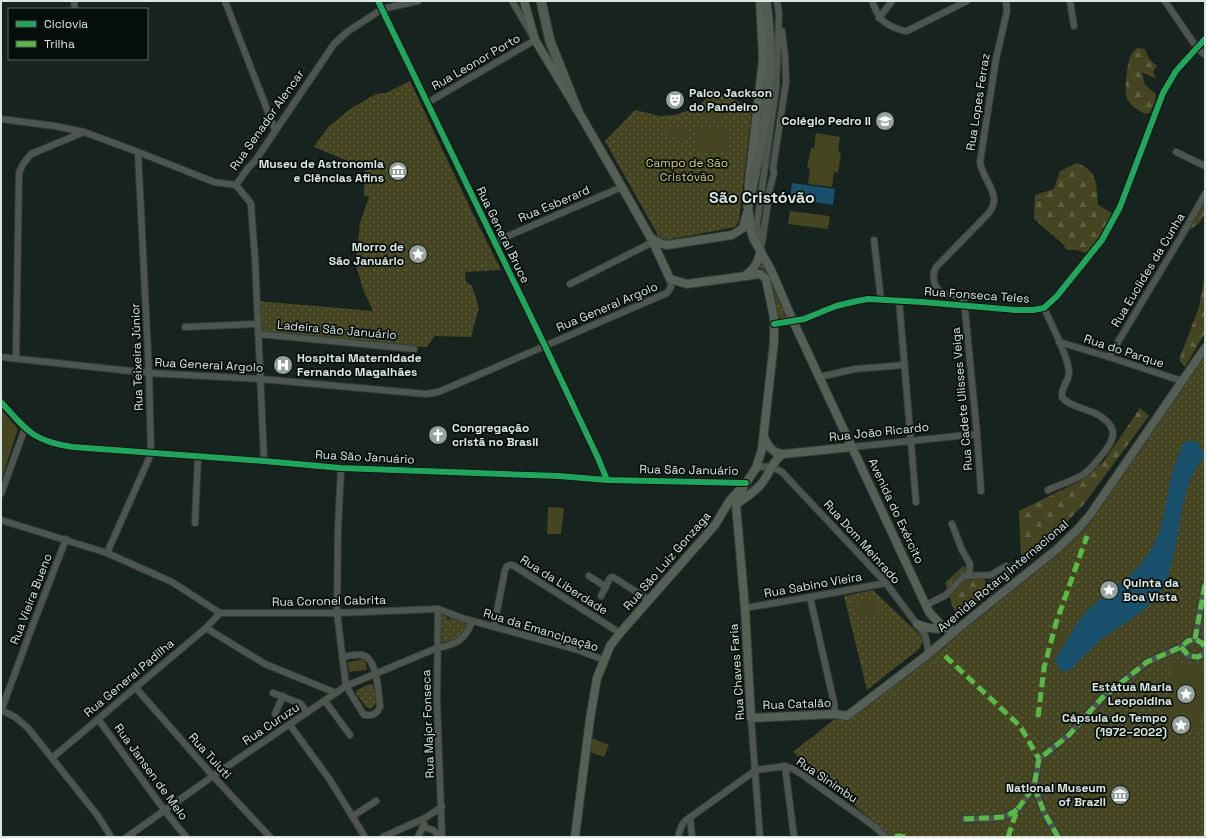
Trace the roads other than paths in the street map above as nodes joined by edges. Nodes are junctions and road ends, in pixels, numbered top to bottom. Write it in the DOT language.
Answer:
graph roads {
  1 [pos="225,1"];
  2 [pos="378,1"];
  3 [pos="418,1"];
  4 [pos="512,1"];
  5 [pos="524,1"];
  6 [pos="541,1"];
  7 [pos="760,1"];
  8 [pos="766,1"];
  9 [pos="777,1"];
  10 [pos="872,1"];
  11 [pos="892,1"];
  12 [pos="967,1"];
  13 [pos="1006,1"];
  14 [pos="1070,1"];
  15 [pos="1165,1"];
  16 [pos="382,10"];
  17 [pos="779,14"];
  18 [pos="879,18"];
  19 [pos="1074,26"];
  20 [pos="1205,39"];
  21 [pos="535,40"];
  22 [pos="1197,48"];
  23 [pos="1205,55"];
  24 [pos="427,103"];
  25 [pos="577,109"];
  26 [pos="1,119"];
  27 [pos="275,130"];
  28 [pos="84,132"];
  29 [pos="138,152"];
  30 [pos="1176,152"];
  31 [pos="1205,166"];
  32 [pos="236,185"];
  33 [pos="622,187"];
  34 [pos="1205,194"];
  35 [pos="748,206"];
  36 [pos="651,240"];
  37 [pos="874,240"];
  38 [pos="494,242"];
  39 [pos="761,251"];
  40 [pos="745,276"];
  41 [pos="670,279"];
  42 [pos="570,284"];
  43 [pos="880,300"];
  44 [pos="899,300"];
  45 [pos="965,306"];
  46 [pos="1044,308"];
  47 [pos="793,321"];
  48 [pos="258,324"];
  49 [pos="774,324"];
  50 [pos="185,327"];
  51 [pos="258,334"];
  52 [pos="1059,342"];
  53 [pos="545,346"];
  54 [pos="1205,348"];
  55 [pos="414,349"];
  56 [pos="1,357"];
  57 [pos="1109,357"];
  58 [pos="16,358"];
  59 [pos="904,365"];
  60 [pos="149,373"];
  61 [pos="819,377"];
  62 [pos="261,379"];
  63 [pos="1182,381"];
  64 [pos="1,402"];
  65 [pos="25,428"];
  66 [pos="977,434"];
  67 [pos="763,436"];
  68 [pos="910,441"];
  69 [pos="852,446"];
  70 [pos="151,454"];
  71 [pos="782,454"];
  72 [pos="198,457"];
  73 [pos="264,461"];
  74 [pos="772,467"];
  75 [pos="341,468"];
  76 [pos="756,468"];
  77 [pos="607,480"];
  78 [pos="746,483"];
  79 [pos="1048,490"];
  80 [pos="981,491"];
  81 [pos="1,494"];
  82 [pos="916,502"];
  83 [pos="736,505"];
  84 [pos="720,518"];
  85 [pos="1,520"];
  86 [pos="195,523"];
  87 [pos="952,524"];
  88 [pos="66,539"];
  89 [pos="107,552"];
  90 [pos="1006,566"];
  91 [pos="969,575"];
  92 [pos="589,576"];
  93 [pos="886,583"];
  94 [pos="1205,584"];
  95 [pos="606,586"];
  96 [pos="601,596"];
  97 [pos="810,597"];
  98 [pos="649,600"];
  99 [pos="926,605"];
  100 [pos="745,608"];
  101 [pos="438,609"];
  102 [pos="337,613"];
  103 [pos="220,614"];
  104 [pos="472,621"];
  105 [pos="965,623"];
  106 [pos="917,624"];
  107 [pos="494,626"];
  108 [pos="206,628"];
  109 [pos="949,628"];
  110 [pos="620,633"];
  111 [pos="1195,639"];
  112 [pos="1181,647"];
  113 [pos="437,648"];
  114 [pos="1205,648"];
  115 [pos="1205,653"];
  116 [pos="926,656"];
  117 [pos="342,657"];
  118 [pos="604,660"];
  119 [pos="376,675"];
  120 [pos="346,686"];
  121 [pos="135,687"];
  122 [pos="272,693"];
  123 [pos="336,693"];
  124 [pos="283,696"];
  125 [pos="325,701"];
  126 [pos="1,711"];
  127 [pos="307,713"];
  128 [pos="275,714"];
  129 [pos="835,714"];
  130 [pos="844,716"];
  131 [pos="751,718"];
  132 [pos="98,719"];
  133 [pos="290,725"];
  134 [pos="350,734"];
  135 [pos="52,758"];
  136 [pos="785,766"];
  137 [pos="756,770"];
  138 [pos="213,776"];
  139 [pos="1034,786"];
  140 [pos="376,801"];
  141 [pos="442,807"];
  142 [pos="165,811"];
  143 [pos="352,816"];
  144 [pos="690,817"];
  145 [pos="425,818"];
  146 [pos="964,819"];
  147 [pos="424,827"];
  148 [pos="111,837"];
  149 [pos="128,837"];
  150 [pos="186,837"];
  151 [pos="270,837"];
  152 [pos="366,837"];
  153 [pos="384,837"];
  154 [pos="418,837"];
  155 [pos="442,837"];
  156 [pos="576,837"];
  157 [pos="678,837"];
  158 [pos="692,837"];
  159 [pos="760,837"];
  160 [pos="794,837"];
  161 [pos="886,837"];
  162 [pos="1058,837"];
  1 -- 27 [label="street"];
  2 -- 16 [label="street, Rua General Bruce"];
  3 -- 16 [label="street, Rua Senador Alencar"];
  4 -- 21 [label="street"];
  5 -- 21 [label="main road"];
  6 -- 25 [label="highway"];
  7 -- 35 [label="main road"];
  8 -- 35 [label="highway"];
  9 -- 17 [label="street"];
  10 -- 18 [label="street"];
  11 -- 18 [label="street"];
  12 -- 18 [label="street"];
  13 -- 45 [label="street, Rua Lopes Ferraz"];
  14 -- 19 [label="street"];
  15 -- 22 [label="street"];
  16 -- 24 [label="street, Rua General Bruce"];
  16 -- 27 [label="street, Rua Senador Alencar"];
  17 -- 39 [label="street"];
  17 -- 39 [label="street"];
  20 -- 22 [label="street, Rua Fonseca Teles"];
  21 -- 24 [label="street, Rua Leonor Porto"];
  21 -- 25 [label="main road"];
  22 -- 23 [label="street"];
  22 -- 46 [label="street, Rua Fonseca Teles"];
  24 -- 38 [label="street, Rua General Bruce"];
  25 -- 33 [label="main road"];
  26 -- 28 [label="street, Rua Senador Alencar"];
  27 -- 32 [label="street, Rua Senador Alencar"];
  28 -- 29 [label="street, Rua Senador Alencar"];
  28 -- 58 [label="street"];
  29 -- 32 [label="street, Rua Senador Alencar"];
  29 -- 60 [label="street, Rua Teixeira Júnior"];
  30 -- 31 [label="street"];
  32 -- 48 [label="street"];
  33 -- 36 [label="main road"];
  33 -- 38 [label="street, Rua Esberard"];
  34 -- 57 [label="street, Rua Euclides da Cunha"];
  35 -- 36 [label="main road"];
  35 -- 39 [label="main road"];
  36 -- 41 [label="main road"];
  36 -- 42 [label="street"];
  37 -- 43 [label="street"];
  38 -- 53 [label="street, Rua General Bruce"];
  39 -- 40 [label="main road"];
  39 -- 47 [label="main road, Avenida do Exército"];
  40 -- 41 [label="main road"];
  40 -- 49 [label="main road, Rua São Luiz Gonzaga"];
  41 -- 53 [label="street, Rua General Argolo"];
  43 -- 44 [label="street, Rua Fonseca Teles"];
  43 -- 47 [label="street, Rua Fonseca Teles"];
  44 -- 45 [label="street, Rua Fonseca Teles"];
  44 -- 59 [label="street"];
  45 -- 46 [label="street, Rua Fonseca Teles"];
  45 -- 66 [label="street, Rua Cadete Ulisses Veiga"];
  46 -- 52 [label="street"];
  47 -- 49 [label="street, Rua Fonseca Teles"];
  47 -- 61 [label="main road, Avenida do Exército"];
  48 -- 50 [label="street"];
  48 -- 51 [label="street"];
  49 -- 67 [label="main road, Rua São Luiz Gonzaga"];
  51 -- 55 [label="street, Ladeira São Januário"];
  51 -- 62 [label="street"];
  52 -- 57 [label="street, Rua do Parque"];
  52 -- 79 [label="street"];
  53 -- 62 [label="street, Rua General Argolo"];
  53 -- 77 [label="street, Rua General Bruce"];
  54 -- 63 [label="main road, Avenida Rotary Internacional"];
  56 -- 58 [label="street, Rua General Argolo"];
  57 -- 63 [label="street, Rua do Parque"];
  58 -- 60 [label="street, Rua General Argolo"];
  59 -- 61 [label="street"];
  59 -- 68 [label="street"];
  60 -- 62 [label="street, Rua General Argolo"];
  60 -- 70 [label="street, Rua Teixeira Júnior"];
  61 -- 69 [label="main road, Avenida do Exército"];
  62 -- 73 [label="street"];
  63 -- 105 [label="main road, Avenida Rotary Internacional"];
  64 -- 65 [label="street, Rua São Januário"];
  65 -- 70 [label="street, Rua São Januário"];
  65 -- 81 [label="street"];
  66 -- 68 [label="street, Rua João Ricardo"];
  66 -- 80 [label="street, Rua Cadete Ulisses Veiga"];
  67 -- 71 [label="main road"];
  67 -- 76 [label="main road, Rua São Luiz Gonzaga"];
  68 -- 69 [label="street, Rua João Ricardo"];
  68 -- 82 [label="street"];
  69 -- 71 [label="main road, Rua João Ricardo"];
  69 -- 99 [label="main road, Avenida do Exército"];
  70 -- 72 [label="street, Rua São Januário"];
  70 -- 89 [label="street, Rua Teixeira Júnior"];
  71 -- 74 [label="main road"];
  72 -- 73 [label="street, Rua São Januário"];
  72 -- 86 [label="street"];
  73 -- 75 [label="street, Rua São Januário"];
  74 -- 76 [label="street"];
  74 -- 83 [label="main road"];
  74 -- 93 [label="street, Rua Dom Meinrado"];
  75 -- 77 [label="street, Rua São Januário"];
  75 -- 102 [label="street"];
  76 -- 78 [label="main road, Rua São Luiz Gonzaga"];
  77 -- 78 [label="street, Rua São Januário"];
  78 -- 83 [label="main road"];
  78 -- 84 [label="main road, Rua São Luiz Gonzaga"];
  83 -- 84 [label="main road"];
  83 -- 100 [label="main road, Rua Chaves Faria"];
  84 -- 98 [label="main road, Rua São Luiz Gonzaga"];
  85 -- 88 [label="street"];
  87 -- 91 [label="street"];
  88 -- 89 [label="street"];
  88 -- 126 [label="street, Rua Vieira Bueno"];
  89 -- 103 [label="street"];
  90 -- 91 [label="street"];
  91 -- 99 [label="street"];
  92 -- 95 [label="street"];
  93 -- 97 [label="street, Rua Sabino Vieira"];
  93 -- 106 [label="street, Rua Dom Meinrado"];
  94 -- 111 [label="street"];
  95 -- 96 [label="street"];
  95 -- 98 [label="street"];
  97 -- 100 [label="street, Rua Sabino Vieira"];
  97 -- 129 [label="street"];
  98 -- 110 [label="main road, Rua São Luiz Gonzaga"];
  99 -- 109 [label="main road, Avenida do Exército"];
  100 -- 131 [label="main road, Rua Chaves Faria"];
  101 -- 102 [label="street, Rua Coronel Cabrita"];
  101 -- 104 [label="street, Rua da Emancipação"];
  101 -- 113 [label="street, Rua Major Fonseca"];
  102 -- 103 [label="street, Rua Coronel Cabrita"];
  102 -- 117 [label="street"];
  103 -- 108 [label="street, Rua General Padilha"];
  104 -- 107 [label="street, Rua da Emancipação"];
  104 -- 113 [label="street, Rua Curuzu"];
  105 -- 109 [label="main road"];
  105 -- 116 [label="main road, Avenida Rotary Internacional"];
  106 -- 109 [label="main road"];
  106 -- 116 [label="street, Rua Dom Meinrado"];
  107 -- 110 [label="street, Rua da Liberdade"];
  107 -- 118 [label="street, Rua da Emancipação"];
  108 -- 121 [label="street, Rua General Padilha"];
  108 -- 123 [label="street"];
  110 -- 118 [label="main road, Rua São Luiz Gonzaga"];
  111 -- 112 [label="street"];
  111 -- 114 [label="street"];
  112 -- 115 [label="street"];
  112 -- 139 [label="street"];
  113 -- 119 [label="street, Rua Curuzu"];
  113 -- 141 [label="street, Rua Major Fonseca"];
  116 -- 130 [label="main road, Avenida Rotary Internacional"];
  117 -- 119 [label="street"];
  117 -- 120 [label="street"];
  118 -- 156 [label="main road, Rua São Luiz Gonzaga"];
  119 -- 120 [label="street, Rua Curuzu"];
  119 -- 120 [label="street"];
  120 -- 123 [label="street, Rua Curuzu"];
  121 -- 132 [label="street, Rua General Padilha"];
  121 -- 138 [label="street, Rua Tuiuti"];
  122 -- 124 [label="street"];
  123 -- 125 [label="street, Rua Curuzu"];
  124 -- 127 [label="street"];
  124 -- 128 [label="street"];
  125 -- 127 [label="street, Rua Curuzu"];
  125 -- 134 [label="street"];
  126 -- 135 [label="street"];
  127 -- 133 [label="street, Rua Curuzu"];
  129 -- 130 [label="main road, Rua Catalão"];
  129 -- 131 [label="main road, Rua Catalão"];
  131 -- 137 [label="street, Rua Chaves Faria"];
  132 -- 135 [label="street, Rua General Padilha"];
  132 -- 142 [label="street, Rua Jansen de Melo"];
  133 -- 138 [label="street, Rua Curuzu"];
  133 -- 143 [label="street"];
  135 -- 148 [label="street"];
  136 -- 137 [label="street, Rua Sinimbu"];
  136 -- 160 [label="street"];
  136 -- 161 [label="street, Rua Sinimbu"];
  137 -- 144 [label="street, Rua Sinimbu"];
  137 -- 159 [label="street, Rua Chaves Faria"];
  138 -- 142 [label="street, Rua Curuzu"];
  138 -- 151 [label="street, Rua Tuiuti"];
  139 -- 146 [label="street"];
  139 -- 162 [label="street"];
  140 -- 143 [label="street"];
  141 -- 145 [label="street"];
  141 -- 155 [label="street, Rua Major Fonseca"];
  142 -- 149 [label="street, Rua Curuzu"];
  142 -- 150 [label="street, Rua Jansen de Melo"];
  143 -- 152 [label="street"];
  144 -- 157 [label="street, Rua Sinimbu"];
  144 -- 158 [label="street"];
  145 -- 147 [label="street"];
  145 -- 153 [label="street"];
  147 -- 154 [label="street"];
  147 -- 155 [label="street"];
}
